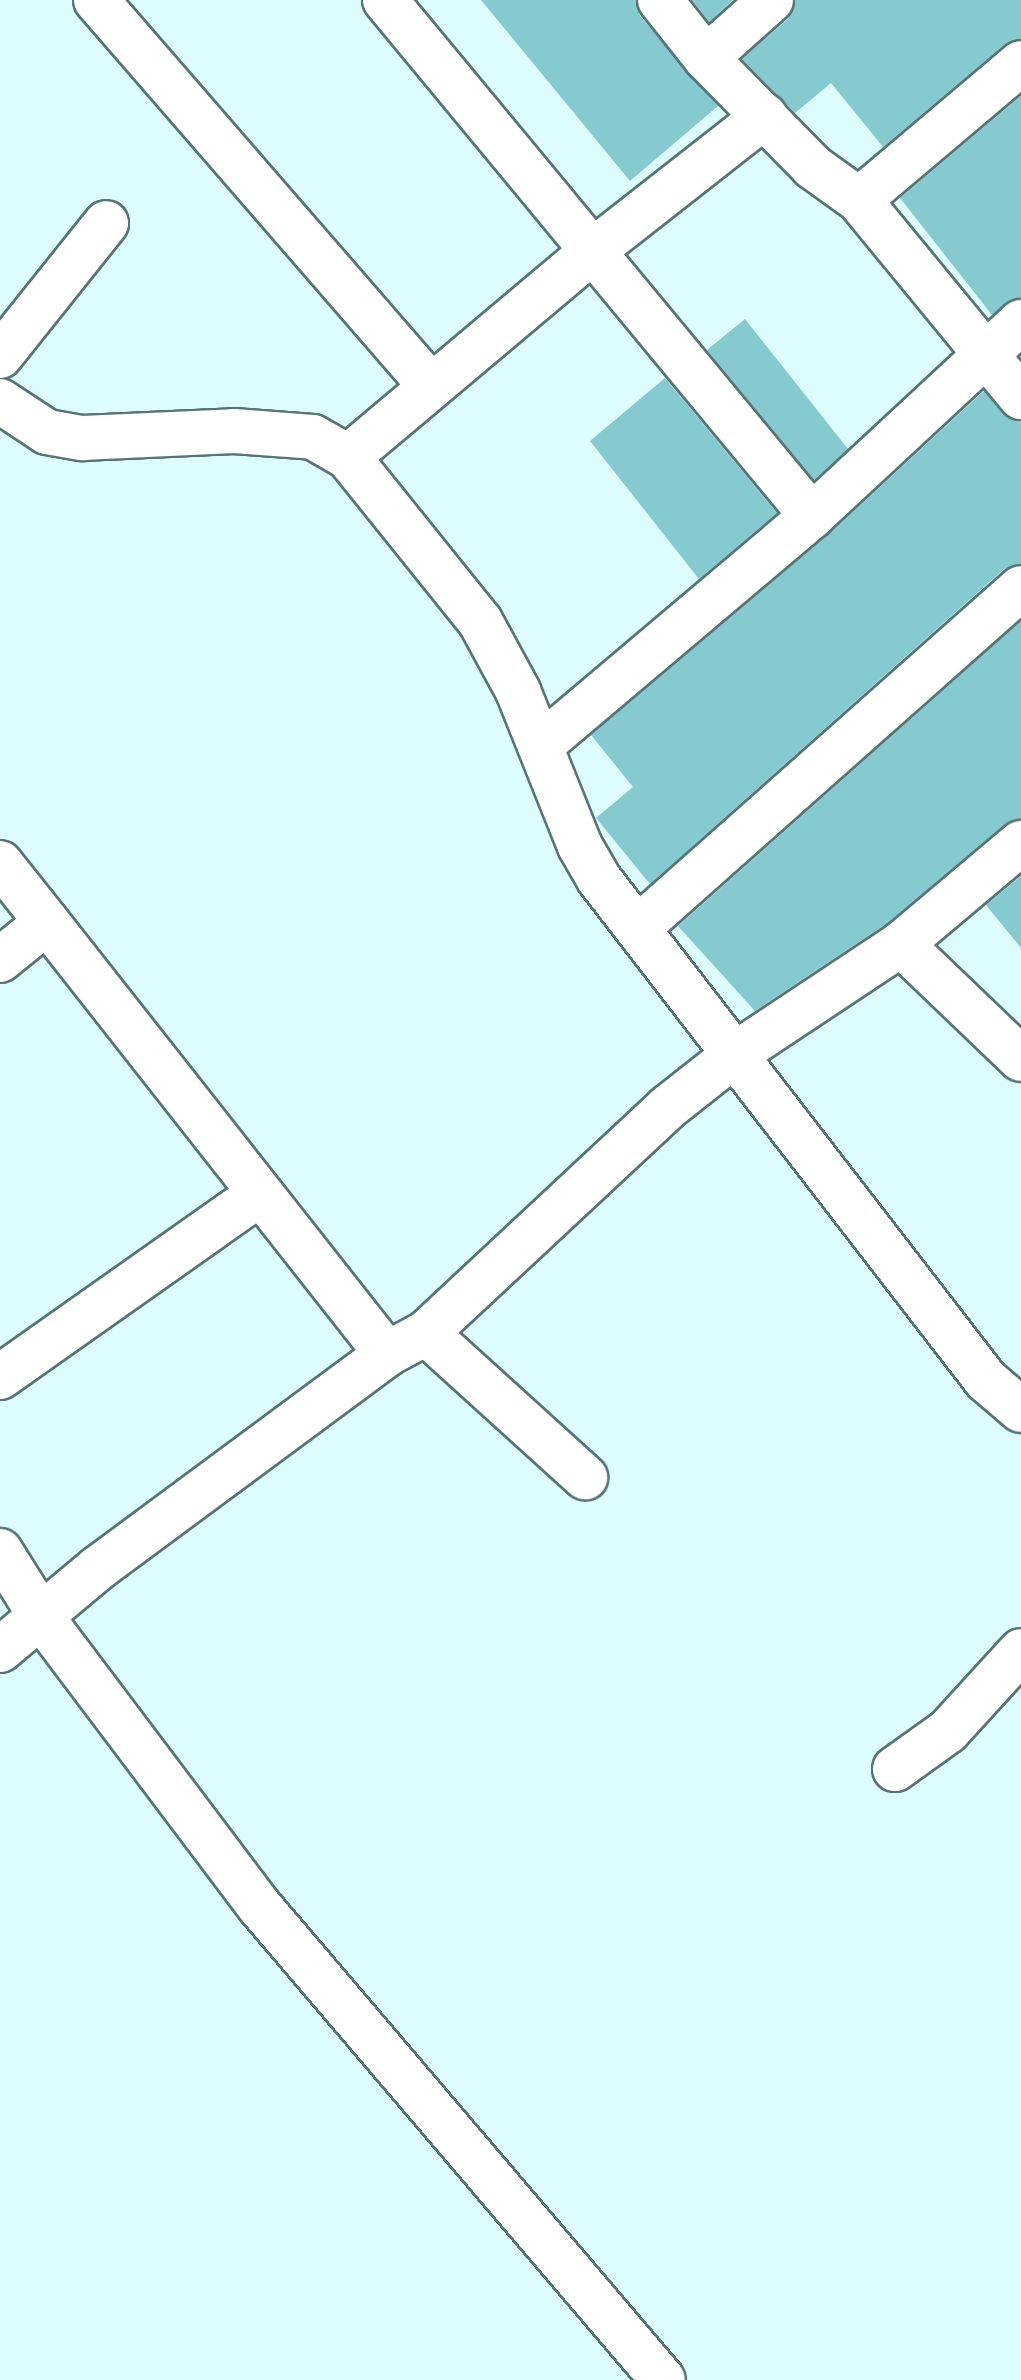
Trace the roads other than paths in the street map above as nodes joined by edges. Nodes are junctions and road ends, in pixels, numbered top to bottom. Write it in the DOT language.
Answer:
graph roads {
  1 [pos="96,0"];
  2 [pos="385,0"];
  3 [pos="660,0"];
  4 [pos="771,0"];
  5 [pos="706,58"];
  6 [pos="1021,63"];
  7 [pos="765,116"];
  8 [pos="859,200"];
  9 [pos="106,223"];
  10 [pos="590,253"];
  11 [pos="1021,322"];
  12 [pos="3,348"];
  13 [pos="984,351"];
  14 [pos="430,385"];
  15 [pos="1021,397"];
  16 [pos="0,401"];
  17 [pos="348,457"];
  18 [pos="812,516"];
  19 [pos="1021,588"];
  20 [pos="541,745"];
  21 [pos="1021,843"];
  22 [pos="0,863"];
  23 [pos="47,922"];
  24 [pos="640,926"];
  25 [pos="901,944"];
  26 [pos="0,960"];
  27 [pos="734,1055"];
  28 [pos="1021,1059"];
  29 [pos="259,1194"];
  30 [pos="426,1333"];
  31 [pos="387,1354"];
  32 [pos="0,1377"];
  33 [pos="1021,1410"];
  34 [pos="585,1477"];
  35 [pos="0,1551"];
  36 [pos="42,1618"];
  37 [pos="0,1650"];
  38 [pos="1021,1651"];
  39 [pos="895,1769"];
  40 [pos="663,2380"];
  1 -- 14 [label="street"];
  2 -- 10 [label="street"];
  3 -- 5 [label="street"];
  4 -- 5 [label="street"];
  5 -- 7 [label="street"];
  6 -- 8 [label="street"];
  7 -- 8 [label="street"];
  7 -- 10 [label="street"];
  8 -- 13 [label="street"];
  9 -- 12 [label="street"];
  10 -- 14 [label="street"];
  10 -- 18 [label="street"];
  11 -- 13 [label="street"];
  13 -- 15 [label="street"];
  13 -- 18 [label="street"];
  14 -- 17 [label="street"];
  16 -- 17 [label="street"];
  17 -- 20 [label="street"];
  18 -- 20 [label="street"];
  19 -- 24 [label="street"];
  20 -- 24 [label="street"];
  21 -- 25 [label="street"];
  22 -- 23 [label="street"];
  23 -- 26 [label="street"];
  23 -- 29 [label="street"];
  24 -- 27 [label="street"];
  25 -- 27 [label="street"];
  25 -- 28 [label="street"];
  27 -- 30 [label="street"];
  27 -- 33 [label="street"];
  29 -- 31 [label="street"];
  29 -- 32 [label="street"];
  30 -- 31 [label="street"];
  30 -- 34 [label="street"];
  31 -- 36 [label="street"];
  35 -- 36 [label="street"];
  36 -- 37 [label="street"];
  36 -- 40 [label="street"];
  38 -- 39 [label="street"];
}
